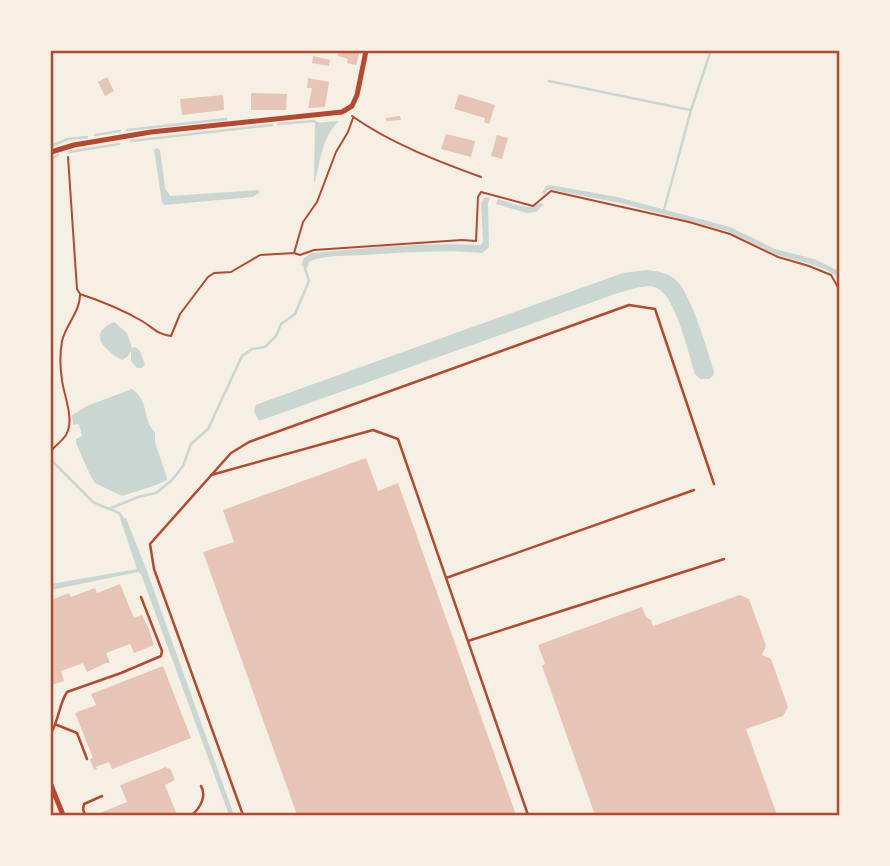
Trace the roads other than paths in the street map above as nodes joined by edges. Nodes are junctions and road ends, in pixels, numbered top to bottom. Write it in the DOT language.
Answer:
graph roads {
  1 [pos="366,51"];
  2 [pos="51,152"];
  3 [pos="211,475"];
  4 [pos="714,484"];
  5 [pos="694,490"];
  6 [pos="724,559"];
  7 [pos="446,578"];
  8 [pos="141,597"];
  9 [pos="468,641"];
  10 [pos="56,725"];
  11 [pos="51,733"];
  12 [pos="87,759"];
  13 [pos="51,785"];
  14 [pos="201,786"];
  15 [pos="102,796"];
  16 [pos="63,815"];
  17 [pos="85,815"];
  18 [pos="192,815"];
  19 [pos="243,815"];
  20 [pos="528,815"];
  1 -- 2 [label="street"];
  3 -- 4 [label="lane"];
  3 -- 7 [label="lane"];
  3 -- 19 [label="lane"];
  5 -- 7 [label="lane"];
  6 -- 9 [label="lane"];
  7 -- 9 [label="lane"];
  8 -- 10 [label="lane"];
  9 -- 20 [label="lane"];
  10 -- 11 [label="lane"];
  10 -- 12 [label="lane"];
  13 -- 16 [label="street"];
  14 -- 18 [label="lane"];
  15 -- 17 [label="lane"];
}
